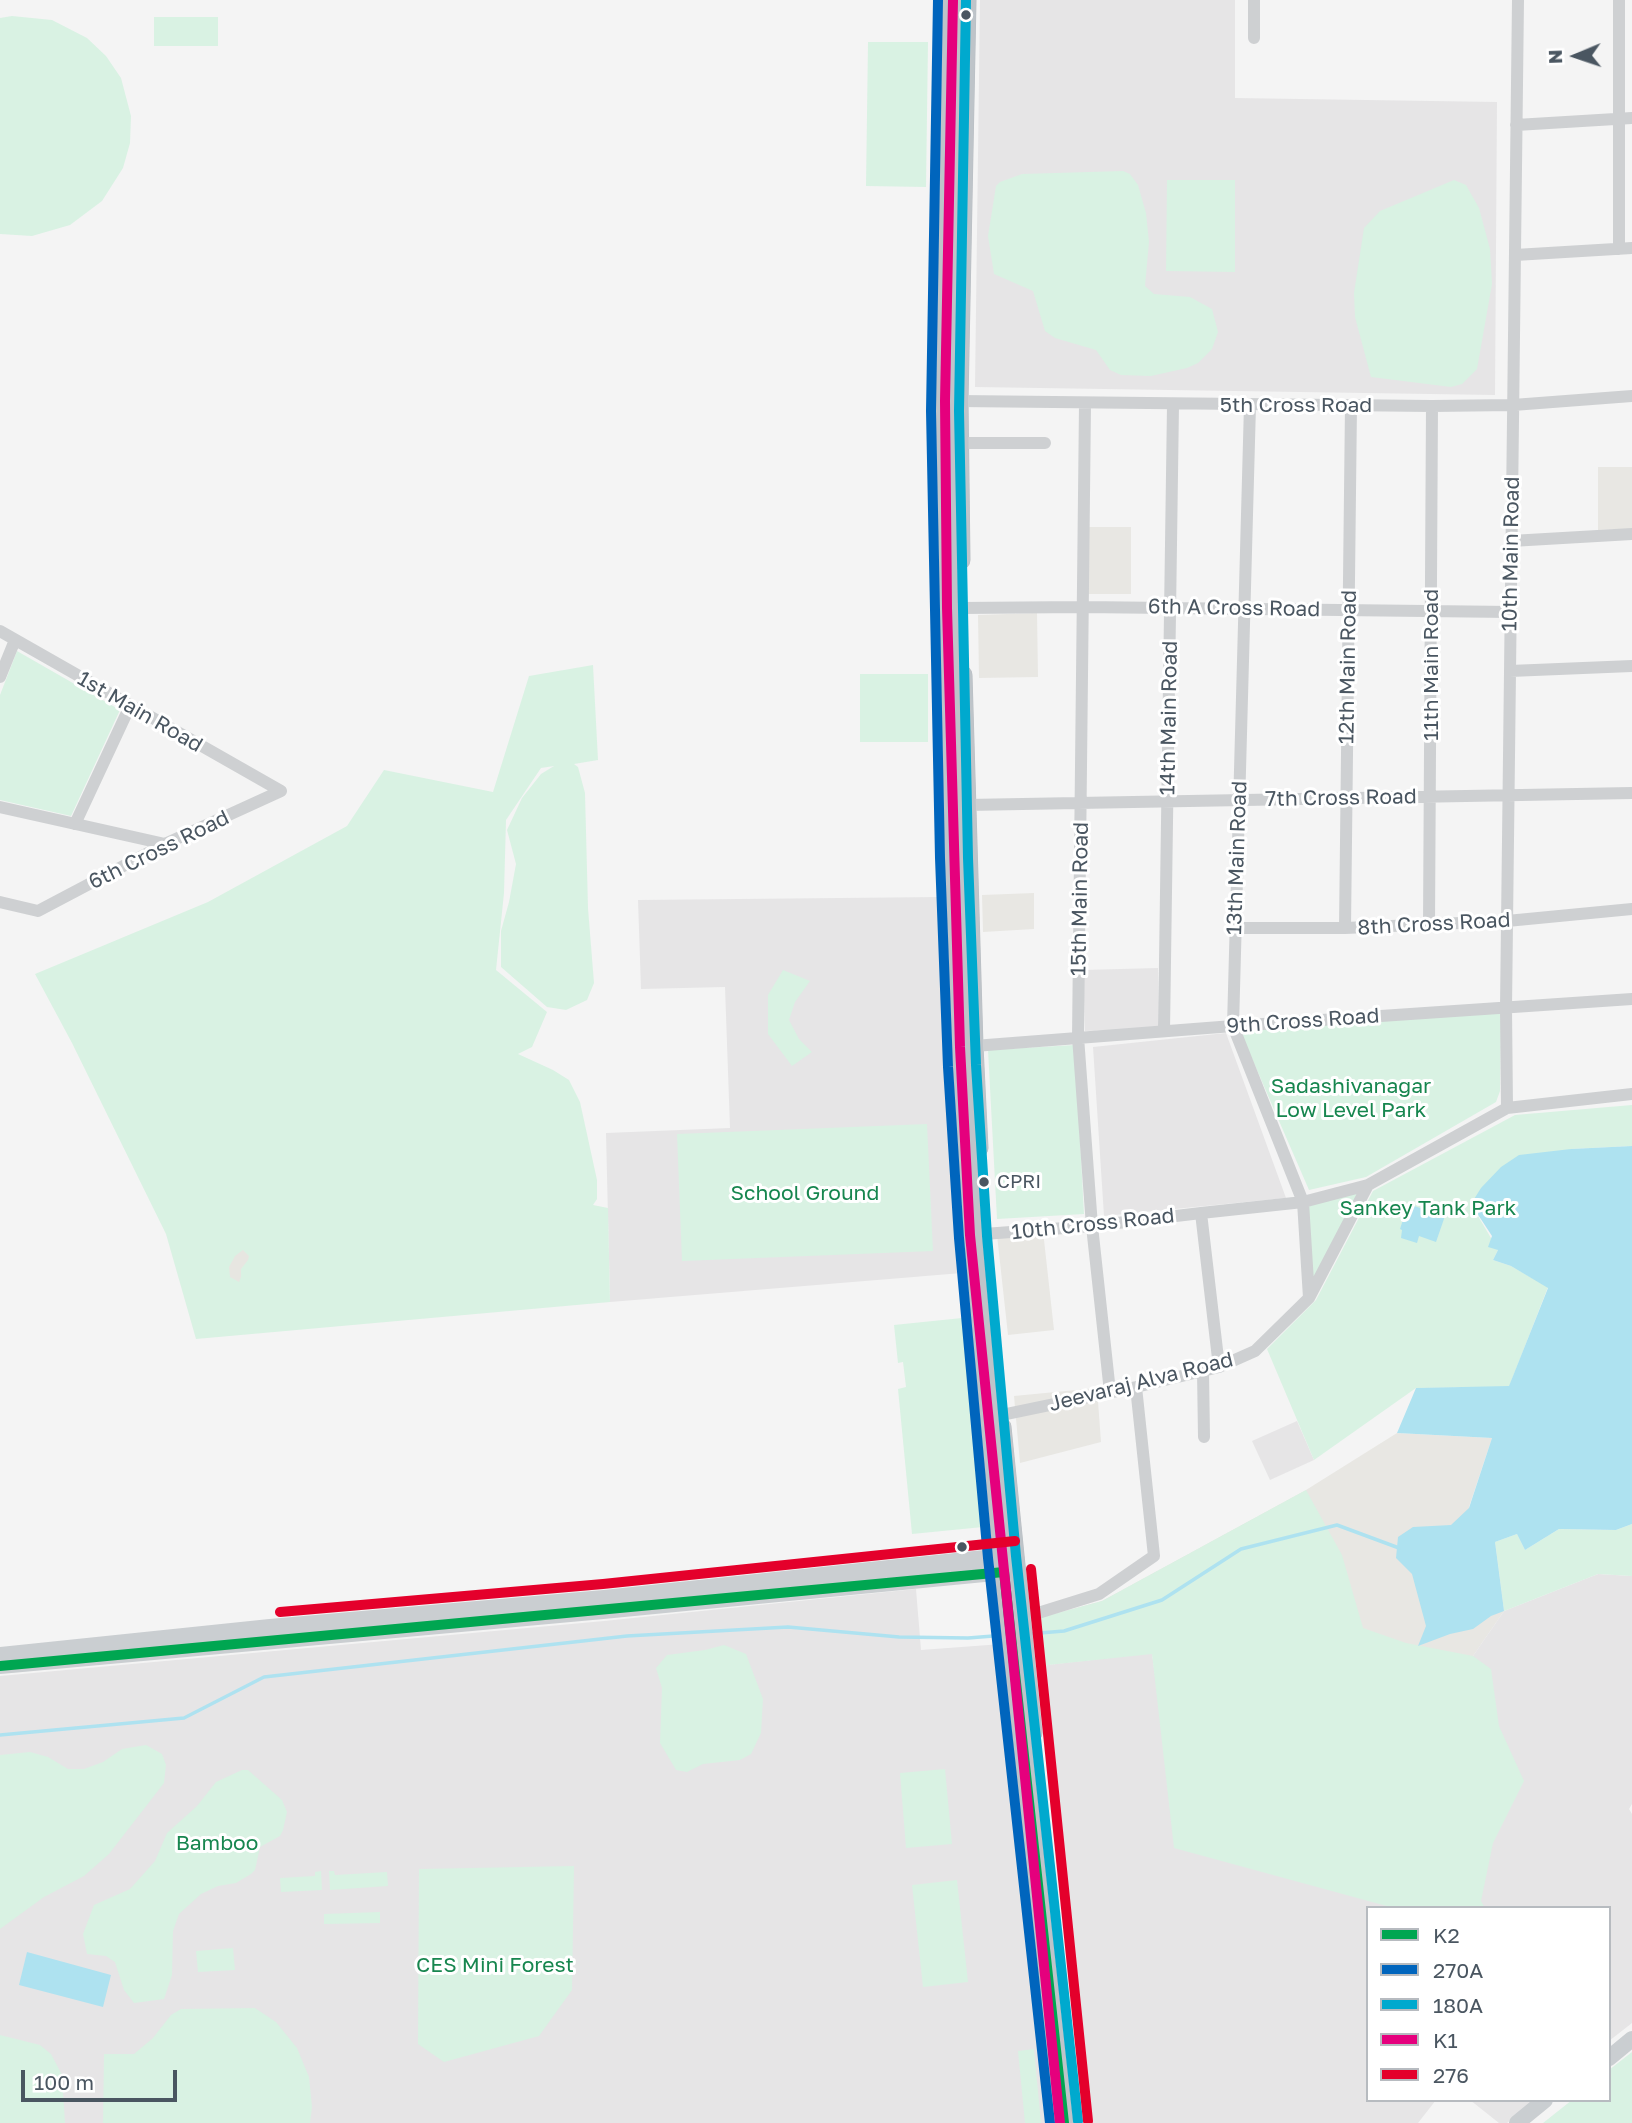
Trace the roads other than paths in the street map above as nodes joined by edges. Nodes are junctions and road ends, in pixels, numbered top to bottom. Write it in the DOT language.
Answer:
graph roads {
  1 [pos="952,0"];
  2 [pos="967,0"];
  3 [pos="1254,0"];
  4 [pos="1518,0"];
  5 [pos="1619,0"];
  6 [pos="1254,38"];
  7 [pos="1626,118"];
  8 [pos="1516,125"];
  9 [pos="1625,248"];
  10 [pos="1515,255"];
  11 [pos="1632,396"];
  12 [pos="959,401"];
  13 [pos="1085,404"];
  14 [pos="1174,405"];
  15 [pos="1250,405"];
  16 [pos="1351,405"];
  17 [pos="1513,405"];
  18 [pos="1432,406"];
  19 [pos="960,443"];
  20 [pos="1045,443"];
  21 [pos="1632,534"];
  22 [pos="1511,541"];
  23 [pos="1083,607"];
  24 [pos="961,608"];
  25 [pos="1170,608"];
  26 [pos="1244,608"];
  27 [pos="1349,610"];
  28 [pos="1432,611"];
  29 [pos="1511,612"];
  30 [pos="0,631"];
  31 [pos="15,640"];
  32 [pos="1632,666"];
  33 [pos="1510,671"];
  34 [pos="0,677"];
  35 [pos="130,706"];
  36 [pos="281,792"];
  37 [pos="1632,793"];
  38 [pos="1508,795"];
  39 [pos="1430,796"];
  40 [pos="1346,798"];
  41 [pos="1239,800"];
  42 [pos="1167,801"];
  43 [pos="1081,803"];
  44 [pos="967,805"];
  45 [pos="0,807"];
  46 [pos="75,824"];
  47 [pos="165,844"];
  48 [pos="0,902"];
  49 [pos="1632,909"];
  50 [pos="1507,921"];
  51 [pos="1429,924"];
  52 [pos="1235,928"];
  53 [pos="1345,928"];
  54 [pos="1632,999"];
  55 [pos="1506,1008"];
  56 [pos="1233,1026"];
  57 [pos="1164,1031"];
  58 [pos="1078,1037"];
  59 [pos="974,1046"];
  60 [pos="1632,1094"];
  61 [pos="1507,1108"];
  62 [pos="1368,1185"];
  63 [pos="1303,1202"];
  64 [pos="1201,1213"];
  65 [pos="1092,1226"];
  66 [pos="984,1234"];
  67 [pos="1309,1298"];
  68 [pos="1219,1367"];
  69 [pos="1203,1371"];
  70 [pos="1136,1387"];
  71 [pos="1110,1392"];
  72 [pos="1007,1413"];
  73 [pos="1204,1437"];
  74 [pos="1010,1564"];
  75 [pos="1018,1631"];
  76 [pos="0,1655"];
  77 [pos="0,1666"];
  78 [pos="1632,2031"];
  79 [pos="1632,2039"];
  80 [pos="1611,2047"];
  81 [pos="1611,2056"];
  82 [pos="1543,2102"];
  83 [pos="1555,2102"];
  84 [pos="1064,2123"];
  85 [pos="1074,2123"];
  86 [pos="1517,2123"];
  87 [pos="1529,2123"];
  1 -- 74 [label="highway"];
  2 -- 12 [label="highway"];
  3 -- 6 [label="street"];
  4 -- 8 [label="street, 10th Main Road"];
  5 -- 7 [label="street"];
  7 -- 8 [label="street"];
  7 -- 9 [label="street"];
  8 -- 10 [label="street, 10th Main Road"];
  9 -- 10 [label="street"];
  10 -- 17 [label="street, 10th Main Road"];
  11 -- 17 [label="street, 5th Cross Road"];
  12 -- 13 [label="street, 5th Cross Road"];
  12 -- 19 [label="highway"];
  13 -- 14 [label="street, 5th Cross Road"];
  13 -- 23 [label="street, 15th Main Road"];
  14 -- 15 [label="street, 5th Cross Road"];
  14 -- 25 [label="street, 14th Main Road"];
  15 -- 16 [label="street, 5th Cross Road"];
  15 -- 26 [label="street, 13th Main Road"];
  16 -- 18 [label="street, 5th Cross Road"];
  16 -- 27 [label="street, 12th Main Road"];
  17 -- 18 [label="street, 5th Cross Road"];
  17 -- 22 [label="street, 10th Main Road"];
  18 -- 28 [label="street, 11th Main Road"];
  19 -- 20 [label="street"];
  19 -- 24 [label="highway"];
  21 -- 22 [label="street"];
  22 -- 29 [label="street, 10th Main Road"];
  23 -- 24 [label="street, 6th A Cross Road"];
  23 -- 25 [label="street, 6th A Cross Road"];
  23 -- 43 [label="street, 15th Main Road"];
  24 -- 44 [label="highway"];
  25 -- 26 [label="street, 6th A Cross Road"];
  25 -- 42 [label="street, 14th Main Road"];
  26 -- 27 [label="street, 6th A Cross Road"];
  26 -- 41 [label="street, 13th Main Road"];
  27 -- 28 [label="street, 6th A Cross Road"];
  27 -- 40 [label="street, 12th Main Road"];
  28 -- 29 [label="street, 6th A Cross Road"];
  28 -- 39 [label="street, 11th Main Road"];
  29 -- 33 [label="street, 10th Main Road"];
  30 -- 31 [label="street, 1st Main Road"];
  31 -- 34 [label="street"];
  31 -- 35 [label="street, 1st Main Road"];
  32 -- 33 [label="street"];
  33 -- 38 [label="street, 10th Main Road"];
  35 -- 36 [label="street, 1st Main Road"];
  35 -- 46 [label="street"];
  36 -- 47 [label="street, 6th Cross Road"];
  37 -- 38 [label="street, 7th Cross Road"];
  38 -- 39 [label="street, 7th Cross Road"];
  38 -- 50 [label="street, 10th Main Road"];
  39 -- 40 [label="street, 7th Cross Road"];
  39 -- 51 [label="street, 11th Main Road"];
  40 -- 41 [label="street, 7th Cross Road"];
  40 -- 53 [label="street, 12th Main Road"];
  41 -- 42 [label="street, 7th Cross Road"];
  41 -- 52 [label="street, 13th Main Road"];
  42 -- 43 [label="street, 7th Cross Road"];
  42 -- 57 [label="street, 14th Main Road"];
  43 -- 44 [label="street, 7th Cross Road"];
  43 -- 58 [label="street, 15th Main Road"];
  44 -- 59 [label="highway"];
  45 -- 46 [label="street"];
  46 -- 47 [label="street"];
  47 -- 48 [label="street, 6th Cross Road"];
  49 -- 50 [label="street, 8th Cross Road"];
  50 -- 51 [label="street, 8th Cross Road"];
  50 -- 55 [label="street, 10th Main Road"];
  51 -- 53 [label="street, 8th Cross Road"];
  52 -- 53 [label="street, 8th Cross Road"];
  52 -- 56 [label="street, 13th Main Road"];
  54 -- 55 [label="street, 9th Cross Road"];
  55 -- 56 [label="street, 9th Cross Road"];
  55 -- 61 [label="street, 10th Main Road"];
  56 -- 57 [label="street, 9th Cross Road"];
  56 -- 63 [label="street, 13th Main Road"];
  57 -- 58 [label="street, 9th Cross Road"];
  58 -- 59 [label="street, 9th Cross Road"];
  58 -- 65 [label="street, 15th Main Road"];
  59 -- 66 [label="highway"];
  60 -- 61 [label="street"];
  61 -- 62 [label="street"];
  62 -- 63 [label="street, 10th Cross Road"];
  62 -- 67 [label="street, Jeevaraj Alva Road"];
  63 -- 64 [label="street, 10th Cross Road"];
  63 -- 67 [label="street, 13th Main Road"];
  64 -- 65 [label="street, 10th Cross Road"];
  64 -- 68 [label="street"];
  65 -- 66 [label="street, 10th Cross Road"];
  65 -- 71 [label="street, 15th Main Road"];
  66 -- 72 [label="highway"];
  67 -- 68 [label="street, Jeevaraj Alva Road"];
  68 -- 69 [label="street, Jeevaraj Alva Road"];
  69 -- 70 [label="street, Jeevaraj Alva Road"];
  69 -- 73 [label="street"];
  70 -- 71 [label="street, Jeevaraj Alva Road"];
  70 -- 75 [label="street"];
  71 -- 72 [label="street, Jeevaraj Alva Road"];
  72 -- 74 [label="highway"];
  74 -- 75 [label="highway"];
  74 -- 76 [label="main road"];
  74 -- 77 [label="main road"];
  75 -- 84 [label="highway"];
  75 -- 85 [label="highway"];
  78 -- 80 [label="main road"];
  79 -- 81 [label="main road"];
  82 -- 86 [label="main road"];
  83 -- 87 [label="main road"];
}
